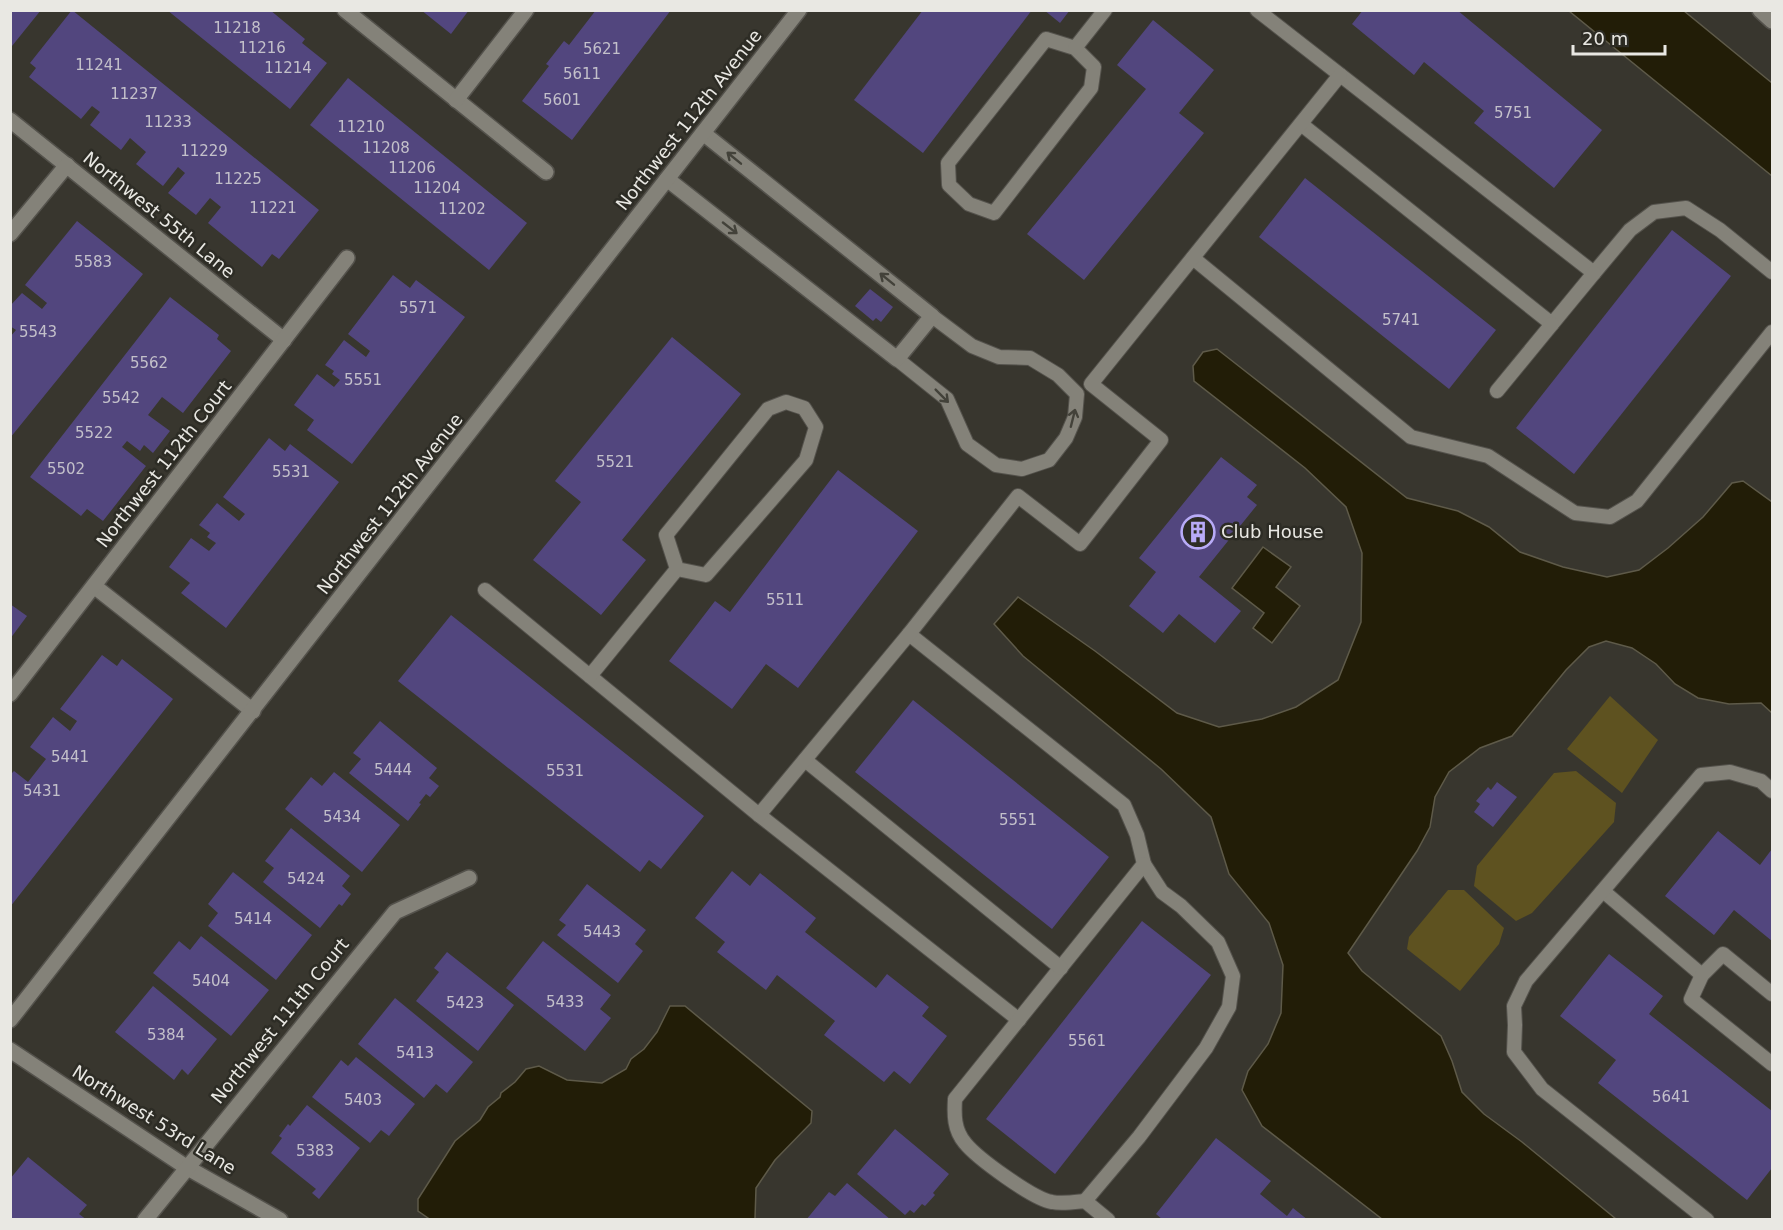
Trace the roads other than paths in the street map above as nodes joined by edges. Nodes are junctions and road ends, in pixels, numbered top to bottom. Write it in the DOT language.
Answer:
graph roads {
  1 [pos="345,10"];
  2 [pos="525,10"];
  3 [pos="799,10"];
  4 [pos="1105,10"];
  5 [pos="1257,10"];
  6 [pos="1760,10"];
  7 [pos="1773,21"];
  8 [pos="1075,48"];
  9 [pos="1340,75"];
  10 [pos="456,100"];
  11 [pos="10,120"];
  12 [pos="1301,124"];
  13 [pos="703,133"];
  14 [pos="67,165"];
  15 [pos="546,172"];
  16 [pos="667,179"];
  17 [pos="10,234"];
  18 [pos="347,258"];
  19 [pos="1194,258"];
  20 [pos="1773,272"];
  21 [pos="1594,273"];
  22 [pos="932,316"];
  23 [pos="1552,324"];
  24 [pos="1773,332"];
  25 [pos="284,340"];
  26 [pos="897,359"];
  27 [pos="1091,384"];
  28 [pos="1497,391"];
  29 [pos="1077,394"];
  30 [pos="1022,469"];
  31 [pos="1018,496"];
  32 [pos="676,568"];
  33 [pos="94,586"];
  34 [pos="485,590"];
  35 [pos="909,634"];
  36 [pos="590,676"];
  37 [pos="10,694"];
  38 [pos="253,711"];
  39 [pos="805,760"];
  40 [pos="1773,791"];
  41 [pos="759,815"];
  42 [pos="1144,864"];
  43 [pos="469,878"];
  44 [pos="1603,891"];
  45 [pos="1060,968"];
  46 [pos="1702,975"];
  47 [pos="1773,994"];
  48 [pos="10,1020"];
  49 [pos="1018,1020"];
  50 [pos="10,1050"];
  51 [pos="1773,1064"];
  52 [pos="186,1167"];
  53 [pos="1085,1201"];
  54 [pos="146,1220"];
  55 [pos="280,1220"];
  56 [pos="1108,1220"];
  57 [pos="1707,1220"];
  1 -- 10 [label="street"];
  2 -- 10 [label="street"];
  3 -- 13 [label="street, Northwest 112th Avenue"];
  4 -- 8 [label="lane"];
  5 -- 9 [label="lane"];
  6 -- 7 [label="street"];
  8 -- 8 [label="lane"];
  9 -- 12 [label="lane"];
  9 -- 21 [label="lane"];
  10 -- 15 [label="street"];
  11 -- 14 [label="street, Northwest 55th Lane"];
  12 -- 19 [label="lane"];
  12 -- 23 [label="lane"];
  13 -- 16 [label="street, Northwest 112th Avenue"];
  22 -- 13 [label="street, one-way"];
  14 -- 17 [label="street"];
  14 -- 25 [label="street, Northwest 55th Lane"];
  16 -- 26 [label="street, one-way"];
  16 -- 38 [label="street, Northwest 112th Avenue"];
  18 -- 25 [label="street, Northwest 112th Court"];
  19 -- 24 [label="lane"];
  19 -- 27 [label="lane"];
  20 -- 21 [label="lane"];
  21 -- 23 [label="lane"];
  22 -- 26 [label="street"];
  22 -- 29 [label="lane"];
  23 -- 28 [label="lane"];
  25 -- 33 [label="street, Northwest 112th Court"];
  26 -- 30 [label="lane, one-way"];
  27 -- 29 [label="lane"];
  27 -- 31 [label="lane"];
  30 -- 29 [label="lane, one-way"];
  30 -- 31 [label="lane"];
  31 -- 35 [label="lane"];
  32 -- 32 [label="lane"];
  32 -- 36 [label="lane"];
  33 -- 37 [label="street, Northwest 112th Court"];
  33 -- 38 [label="street"];
  34 -- 36 [label="lane"];
  35 -- 39 [label="lane"];
  35 -- 42 [label="lane"];
  36 -- 41 [label="lane"];
  38 -- 48 [label="street, Northwest 112th Avenue"];
  39 -- 41 [label="lane"];
  39 -- 45 [label="lane"];
  40 -- 44 [label="lane"];
  41 -- 49 [label="lane"];
  42 -- 45 [label="lane"];
  42 -- 53 [label="lane"];
  43 -- 52 [label="street, Northwest 111th Court"];
  44 -- 46 [label="lane"];
  44 -- 57 [label="lane"];
  45 -- 49 [label="lane"];
  46 -- 47 [label="lane"];
  46 -- 51 [label="lane"];
  49 -- 53 [label="lane"];
  50 -- 52 [label="street, Northwest 53rd Lane"];
  52 -- 54 [label="street, Northwest 111th Court"];
  52 -- 55 [label="street, Northwest 53rd Lane"];
  53 -- 56 [label="lane"];
}
